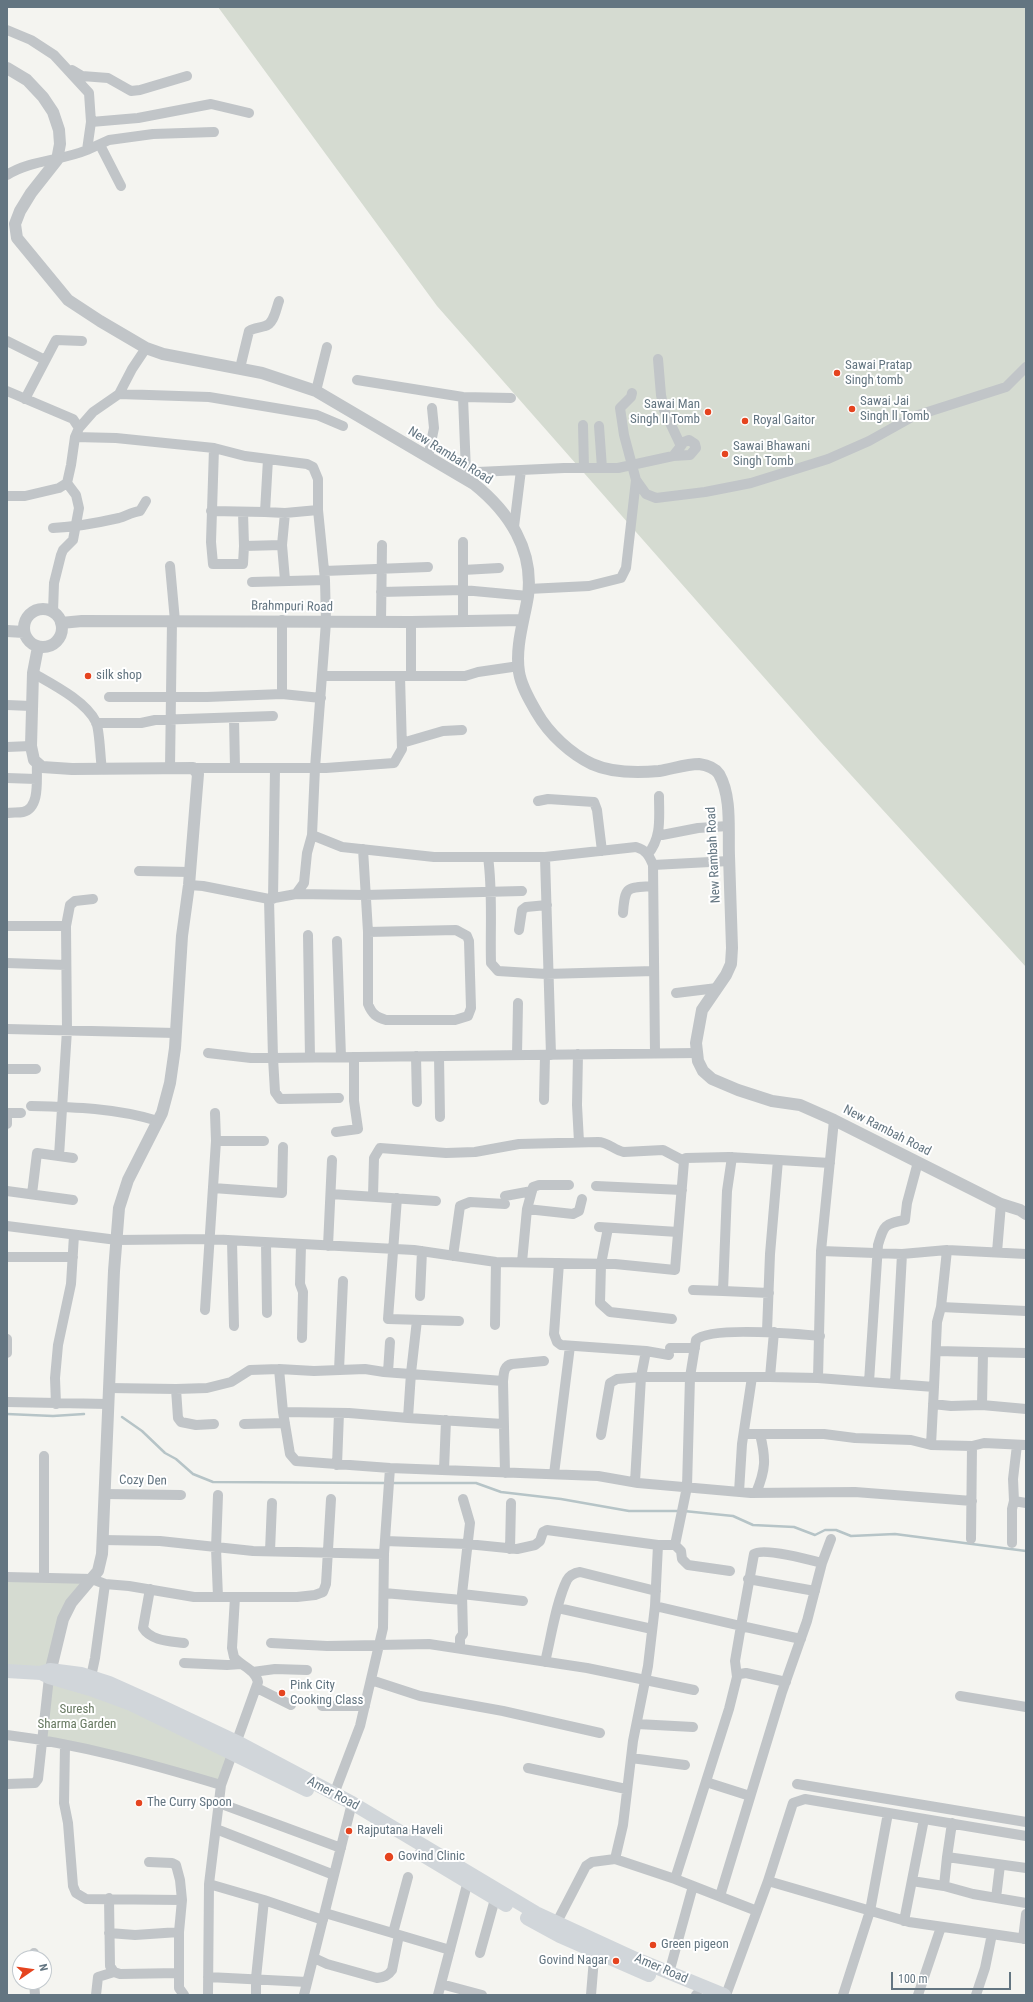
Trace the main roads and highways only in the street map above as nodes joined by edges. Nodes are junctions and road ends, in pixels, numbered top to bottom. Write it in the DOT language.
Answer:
graph roads {
  1 [pos="7,1671"];
  2 [pos="46,1673"];
  3 [pos="235,1747"];
  4 [pos="351,1808"];
  5 [pos="469,1878"];
  6 [pos="595,1946"];
  7 [pos="697,1995"];
  8 [pos="725,1995"];
  1 -- 2 [label="main road, Amer Road"];
  2 -- 3 [label="main road, Amer Road"];
  2 -- 3 [label="main road, Amer Road"];
  3 -- 4 [label="main road, Amer Road"];
  3 -- 4 [label="main road, Amer Road"];
  4 -- 5 [label="main road, Amer Road"];
  5 -- 6 [label="main road, Amer Road"];
  5 -- 6 [label="main road, Amer Road"];
  6 -- 7 [label="main road, Amer Road"];
  6 -- 8 [label="main road, Amer Road"];
}
